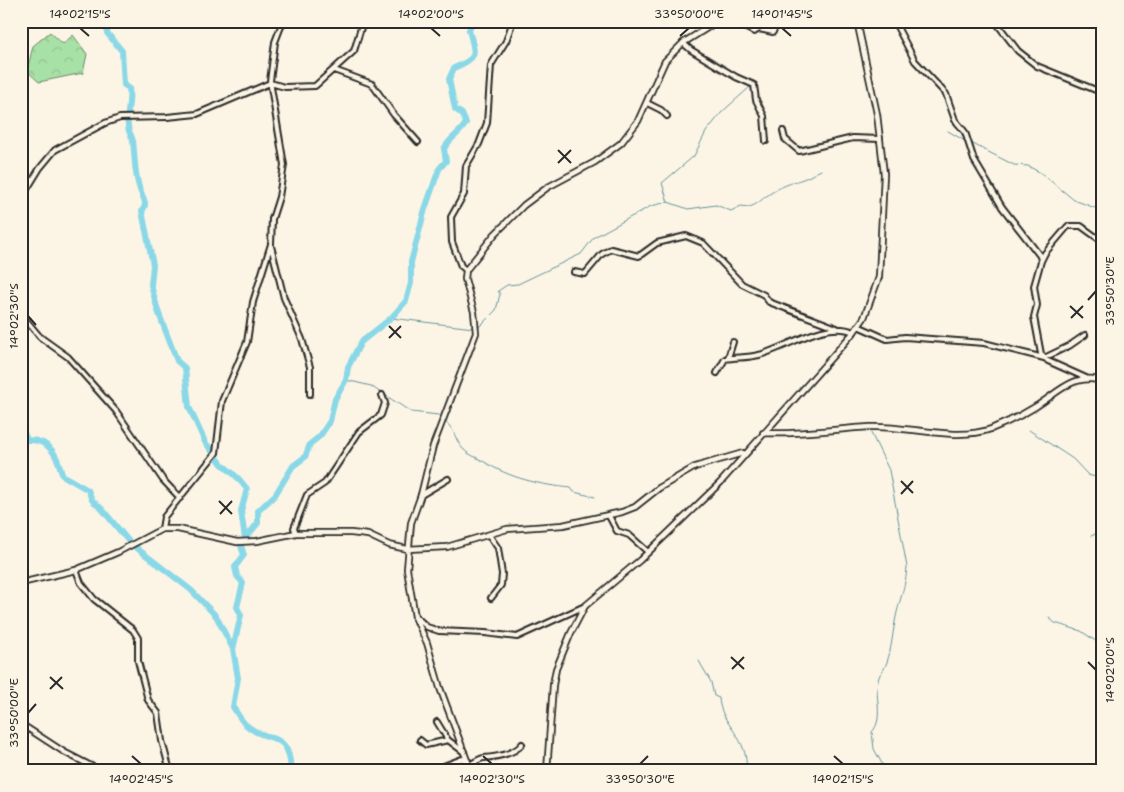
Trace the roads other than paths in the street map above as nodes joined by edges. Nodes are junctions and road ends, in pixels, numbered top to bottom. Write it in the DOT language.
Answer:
graph roads {
  1 [pos="283,21"];
  2 [pos="363,21"];
  3 [pos="513,21"];
  4 [pos="700,21"];
  5 [pos="718,21"];
  6 [pos="732,21"];
  7 [pos="777,21"];
  8 [pos="857,21"];
  9 [pos="894,21"];
  10 [pos="996,21"];
  11 [pos="712,25"];
  12 [pos="683,43"];
  13 [pos="334,70"];
  14 [pos="270,84"];
  15 [pos="1103,93"];
  16 [pos="647,103"];
  17 [pos="667,116"];
  18 [pos="782,131"];
  19 [pos="880,139"];
  20 [pos="766,141"];
  21 [pos="418,142"];
  22 [pos="21,199"];
  23 [pos="1103,242"];
  24 [pos="271,244"];
  25 [pos="1041,261"];
  26 [pos="466,270"];
  27 [pos="574,272"];
  28 [pos="21,314"];
  29 [pos="858,326"];
  30 [pos="837,328"];
  31 [pos="854,332"];
  32 [pos="1085,334"];
  33 [pos="733,342"];
  34 [pos="728,358"];
  35 [pos="1044,358"];
  36 [pos="717,373"];
  37 [pos="1086,378"];
  38 [pos="1103,381"];
  39 [pos="310,394"];
  40 [pos="382,395"];
  41 [pos="763,433"];
  42 [pos="745,452"];
  43 [pos="448,479"];
  44 [pos="421,495"];
  45 [pos="180,498"];
  46 [pos="609,516"];
  47 [pos="162,529"];
  48 [pos="296,533"];
  49 [pos="489,535"];
  50 [pos="407,549"];
  51 [pos="648,552"];
  52 [pos="76,570"];
  53 [pos="21,584"];
  54 [pos="492,598"];
  55 [pos="585,606"];
  56 [pos="415,616"];
  57 [pos="437,722"];
  58 [pos="21,724"];
  59 [pos="420,740"];
  60 [pos="448,740"];
  61 [pos="522,744"];
  62 [pos="466,753"];
  63 [pos="469,766"];
  64 [pos="433,770"];
  65 [pos="101,771"];
  66 [pos="170,771"];
  67 [pos="547,771"];
  1 -- 14 [label="street"];
  2 -- 13 [label="street"];
  3 -- 26 [label="street"];
  4 -- 11 [label="street"];
  5 -- 11 [label="street"];
  6 -- 7 [label="street"];
  8 -- 19 [label="street"];
  9 -- 25 [label="street"];
  10 -- 15 [label="street"];
  11 -- 12 [label="street"];
  12 -- 16 [label="street"];
  12 -- 20 [label="street"];
  13 -- 14 [label="street"];
  13 -- 21 [label="street"];
  14 -- 22 [label="street"];
  14 -- 24 [label="street"];
  16 -- 17 [label="street"];
  16 -- 26 [label="street"];
  18 -- 19 [label="street"];
  19 -- 29 [label="street"];
  23 -- 25 [label="street"];
  24 -- 39 [label="street"];
  24 -- 45 [label="street"];
  25 -- 35 [label="street"];
  26 -- 44 [label="street"];
  27 -- 30 [label="street"];
  28 -- 45 [label="street"];
  29 -- 31 [label="street"];
  29 -- 35 [label="street"];
  30 -- 31 [label="street"];
  30 -- 34 [label="street"];
  31 -- 41 [label="street"];
  32 -- 35 [label="street"];
  33 -- 34 [label="street"];
  34 -- 36 [label="street"];
  35 -- 37 [label="street"];
  37 -- 38 [label="street"];
  37 -- 41 [label="street"];
  40 -- 48 [label="street"];
  41 -- 42 [label="street"];
  42 -- 46 [label="street"];
  42 -- 51 [label="street"];
  43 -- 44 [label="street"];
  44 -- 50 [label="street"];
  45 -- 47 [label="street"];
  46 -- 49 [label="street"];
  46 -- 51 [label="street"];
  47 -- 48 [label="street"];
  47 -- 52 [label="street"];
  48 -- 50 [label="street"];
  49 -- 50 [label="street"];
  49 -- 54 [label="street"];
  50 -- 56 [label="street"];
  51 -- 55 [label="street"];
  52 -- 53 [label="street"];
  52 -- 66 [label="street"];
  55 -- 56 [label="street"];
  55 -- 67 [label="street"];
  56 -- 62 [label="street"];
  57 -- 60 [label="street"];
  58 -- 65 [label="street"];
  59 -- 60 [label="street"];
  60 -- 62 [label="street"];
  61 -- 63 [label="street"];
  62 -- 63 [label="street"];
  63 -- 64 [label="street"];
}
